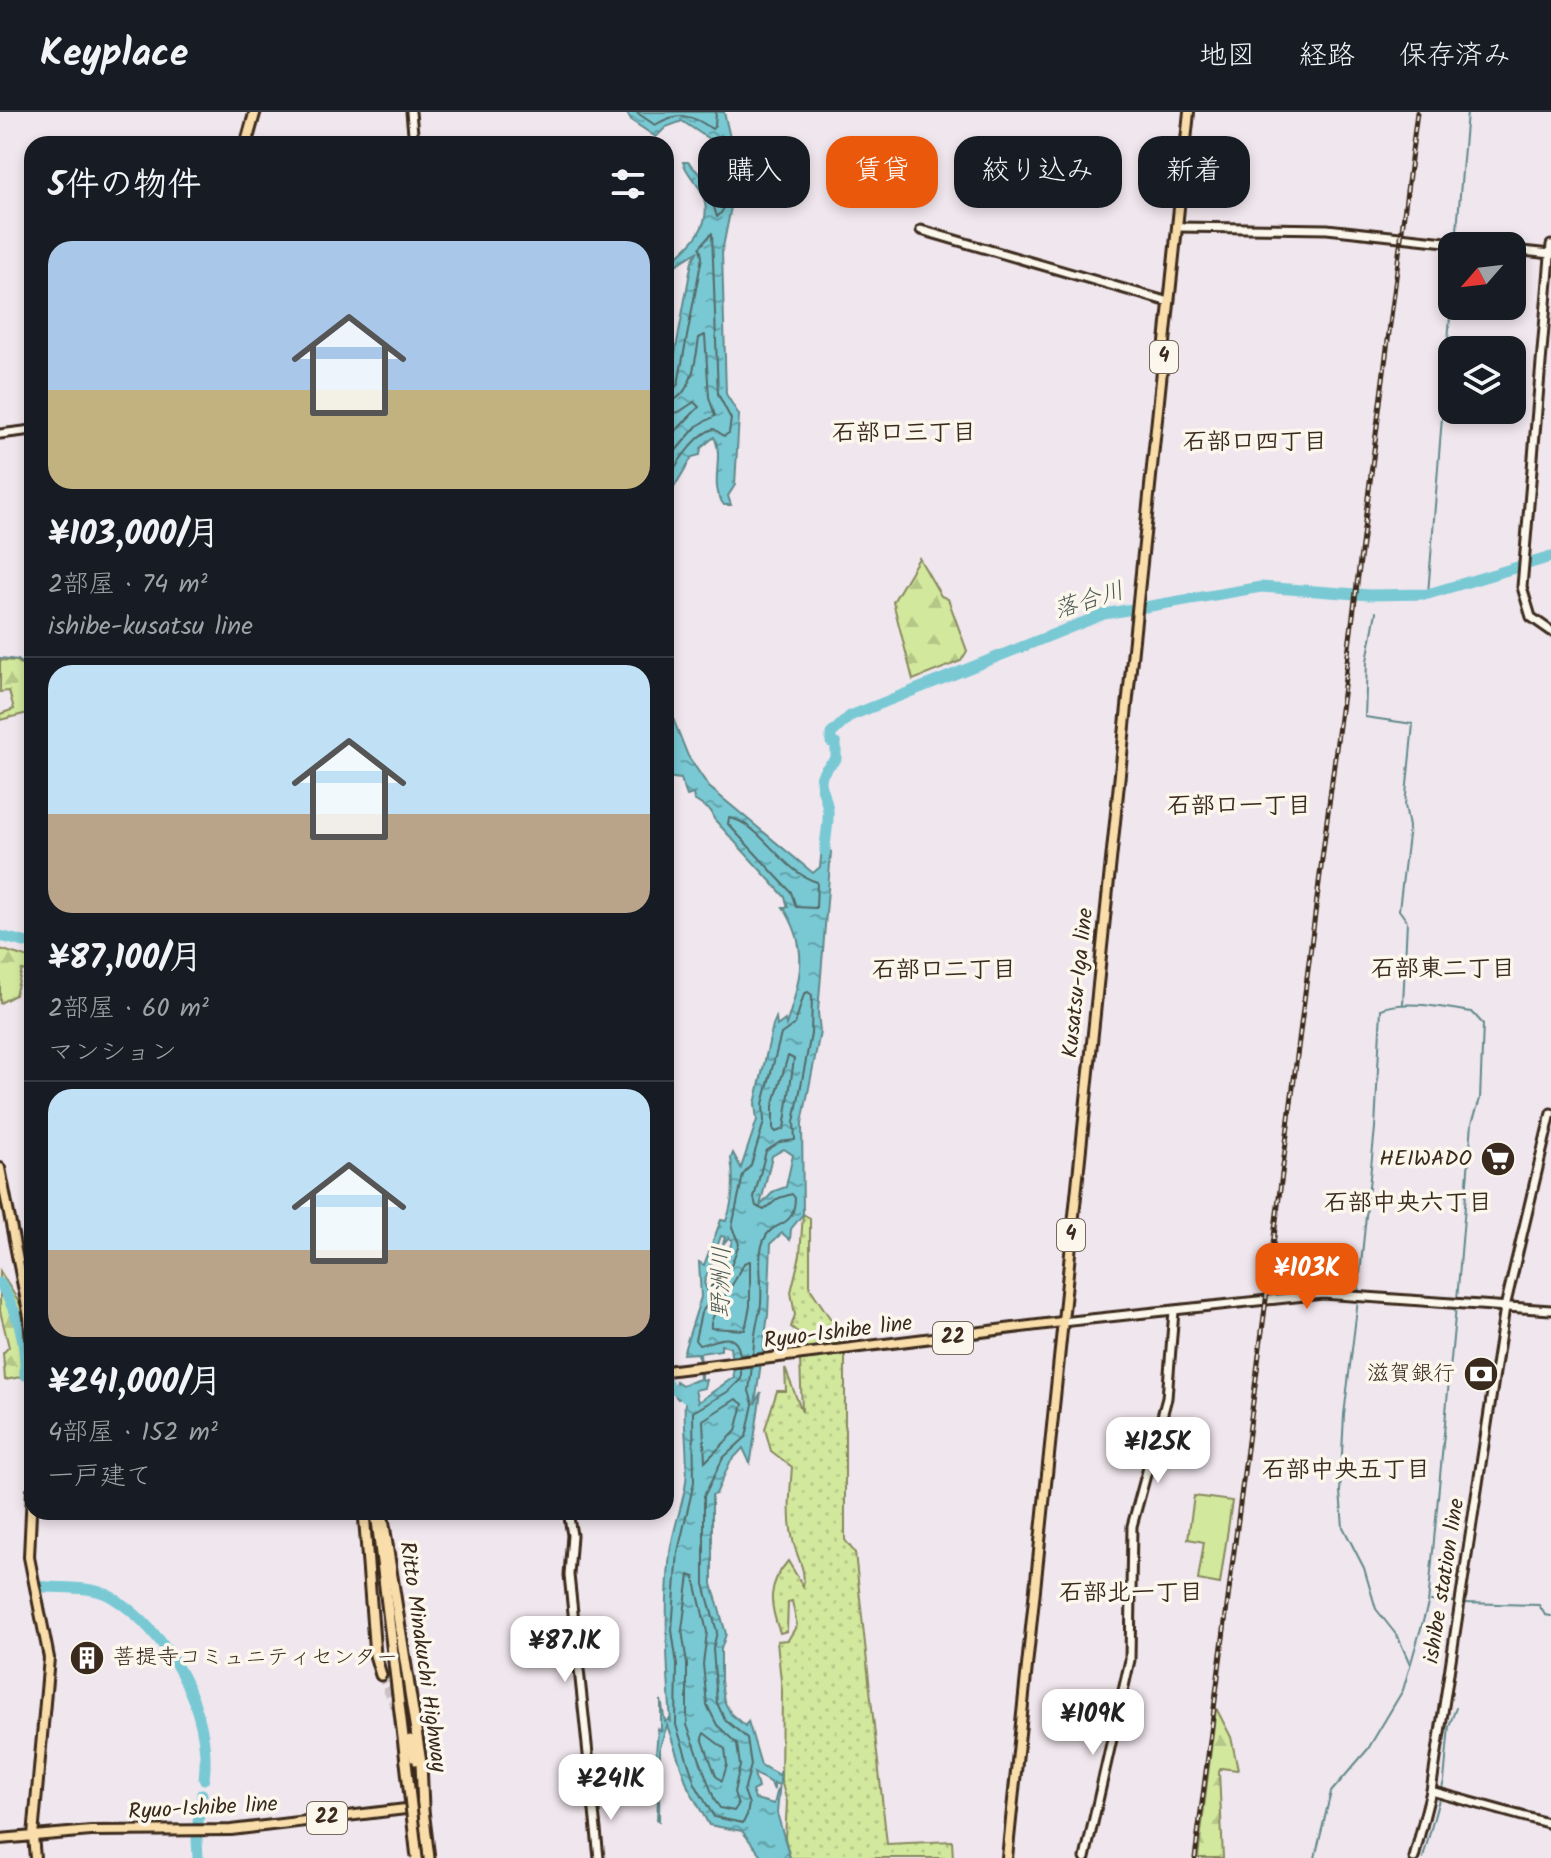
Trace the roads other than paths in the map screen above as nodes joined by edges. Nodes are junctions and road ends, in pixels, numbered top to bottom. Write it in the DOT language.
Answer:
graph roads {
  1 [pos="255,112"];
  2 [pos="411,112"];
  3 [pos="1189,112"];
  4 [pos="248,136"];
  5 [pos="413,136"];
  6 [pos="1177,227"];
  7 [pos="921,230"];
  8 [pos="1438,241"];
  9 [pos="1551,245"];
  10 [pos="1526,251"];
  11 [pos="1551,254"];
  12 [pos="1169,302"];
  13 [pos="24,431"];
  14 [pos="0,434"];
  15 [pos="1551,631"];
  16 [pos="1551,1113"];
  17 [pos="0,1168"];
  18 [pos="3,1198"];
  19 [pos="24,1294"];
  20 [pos="1505,1307"];
  21 [pos="1551,1310"];
  22 [pos="1174,1311"];
  23 [pos="1062,1322"];
  24 [pos="674,1370"];
  25 [pos="31,1520"];
  26 [pos="365,1520"];
  27 [pos="380,1520"];
  28 [pos="380,1520"];
  29 [pos="569,1520"];
  30 [pos="381,1675"];
  31 [pos="410,1740"];
  32 [pos="1431,1791"];
  33 [pos="423,1807"];
  34 [pos="1551,1824"];
  35 [pos="33,1836"];
  36 [pos="0,1839"];
  37 [pos="35,1858"];
  38 [pos="417,1858"];
  39 [pos="429,1858"];
  40 [pos="599,1858"];
  41 [pos="1007,1858"];
  42 [pos="1085,1858"];
  43 [pos="1414,1858"];
  1 -- 4 [label="highway"];
  2 -- 5 [label="street"];
  3 -- 6 [label="main road, Kusatsu-Iga line / 4"];
  6 -- 8 [label="street"];
  6 -- 12 [label="main road, Kusatsu-Iga line / 4"];
  7 -- 12 [label="street"];
  9 -- 11 [label="street"];
  10 -- 11 [label="street"];
  11 -- 15 [label="street"];
  12 -- 23 [label="main road, Kusatsu-Iga line / 4"];
  13 -- 14 [label="street"];
  16 -- 20 [label="street, ishibe station line"];
  17 -- 18 [label="main road"];
  18 -- 19 [label="main road"];
  20 -- 21 [label="street"];
  20 -- 22 [label="street"];
  20 -- 32 [label="street, ishibe station line"];
  22 -- 23 [label="street"];
  22 -- 42 [label="street"];
  23 -- 24 [label="main road, Ryuo-Ishibe line / 22"];
  23 -- 41 [label="main road, Kusatsu-Iga line / 4"];
  25 -- 35 [label="main road"];
  26 -- 30 [label="highway, Ritto Minakuchi Highway"];
  27 -- 38 [label="highway, Ritto Minakuchi Highway, bridge"];
  28 -- 33 [label="highway, Ritto Minakuchi Highway"];
  29 -- 40 [label="street"];
  31 -- 33 [label="highway, Ritto Minakuchi Highway"];
  32 -- 34 [label="street"];
  32 -- 43 [label="street, ishibe station line"];
  33 -- 35 [label="main road, Ryuo-Ishibe line / 22"];
  33 -- 39 [label="highway, Ritto Minakuchi Highway"];
  35 -- 36 [label="main road, Ryuo-Ishibe line / 22"];
  35 -- 37 [label="main road"];
}
